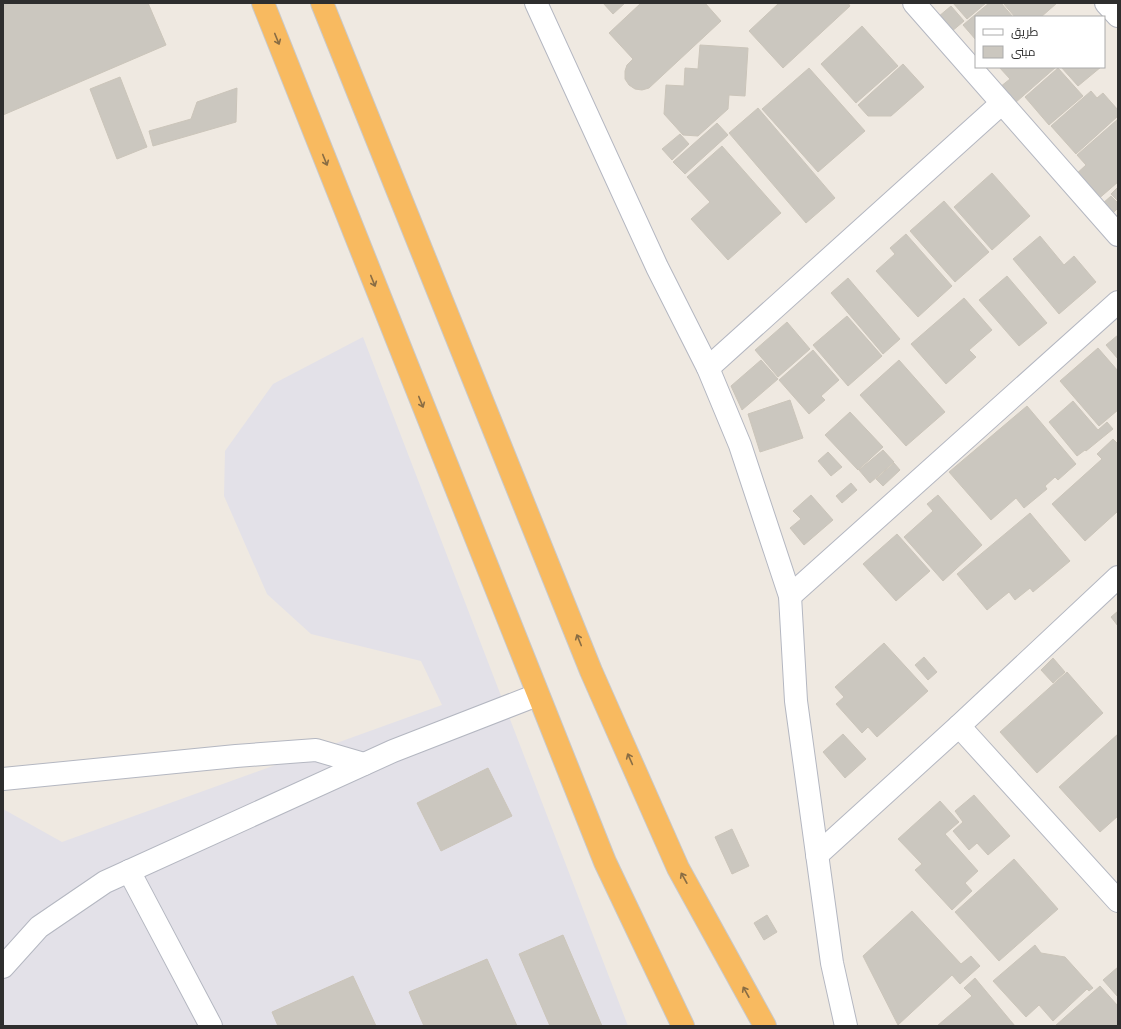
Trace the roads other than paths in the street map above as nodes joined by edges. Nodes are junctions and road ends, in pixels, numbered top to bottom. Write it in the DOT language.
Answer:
graph roads {
  1 [pos="263,3"];
  2 [pos="322,3"];
  3 [pos="536,3"];
  4 [pos="914,3"];
  5 [pos="1106,3"];
  6 [pos="1118,16"];
  7 [pos="1002,103"];
  8 [pos="1118,235"];
  9 [pos="1118,302"];
  10 [pos="708,368"];
  11 [pos="1118,577"];
  12 [pos="790,596"];
  13 [pos="537,695"];
  14 [pos="959,726"];
  15 [pos="364,764"];
  16 [pos="3,779"];
  17 [pos="817,855"];
  18 [pos="129,870"];
  19 [pos="1118,901"];
  20 [pos="3,967"];
  21 [pos="211,1026"];
  22 [pos="683,1026"];
  23 [pos="765,1026"];
  24 [pos="846,1026"];
  1 -- 13 [label="highway, one-way"];
  23 -- 2 [label="highway, one-way"];
  3 -- 10 [label="street"];
  4 -- 7 [label="street"];
  5 -- 6 [label="street"];
  7 -- 8 [label="street"];
  7 -- 10 [label="street"];
  9 -- 12 [label="street"];
  10 -- 12 [label="street"];
  11 -- 14 [label="street"];
  12 -- 17 [label="street"];
  13 -- 15 [label="street"];
  13 -- 22 [label="highway"];
  14 -- 17 [label="street"];
  14 -- 19 [label="street"];
  15 -- 16 [label="street"];
  15 -- 18 [label="street"];
  17 -- 24 [label="street"];
  18 -- 20 [label="street"];
  18 -- 21 [label="street"];
}
